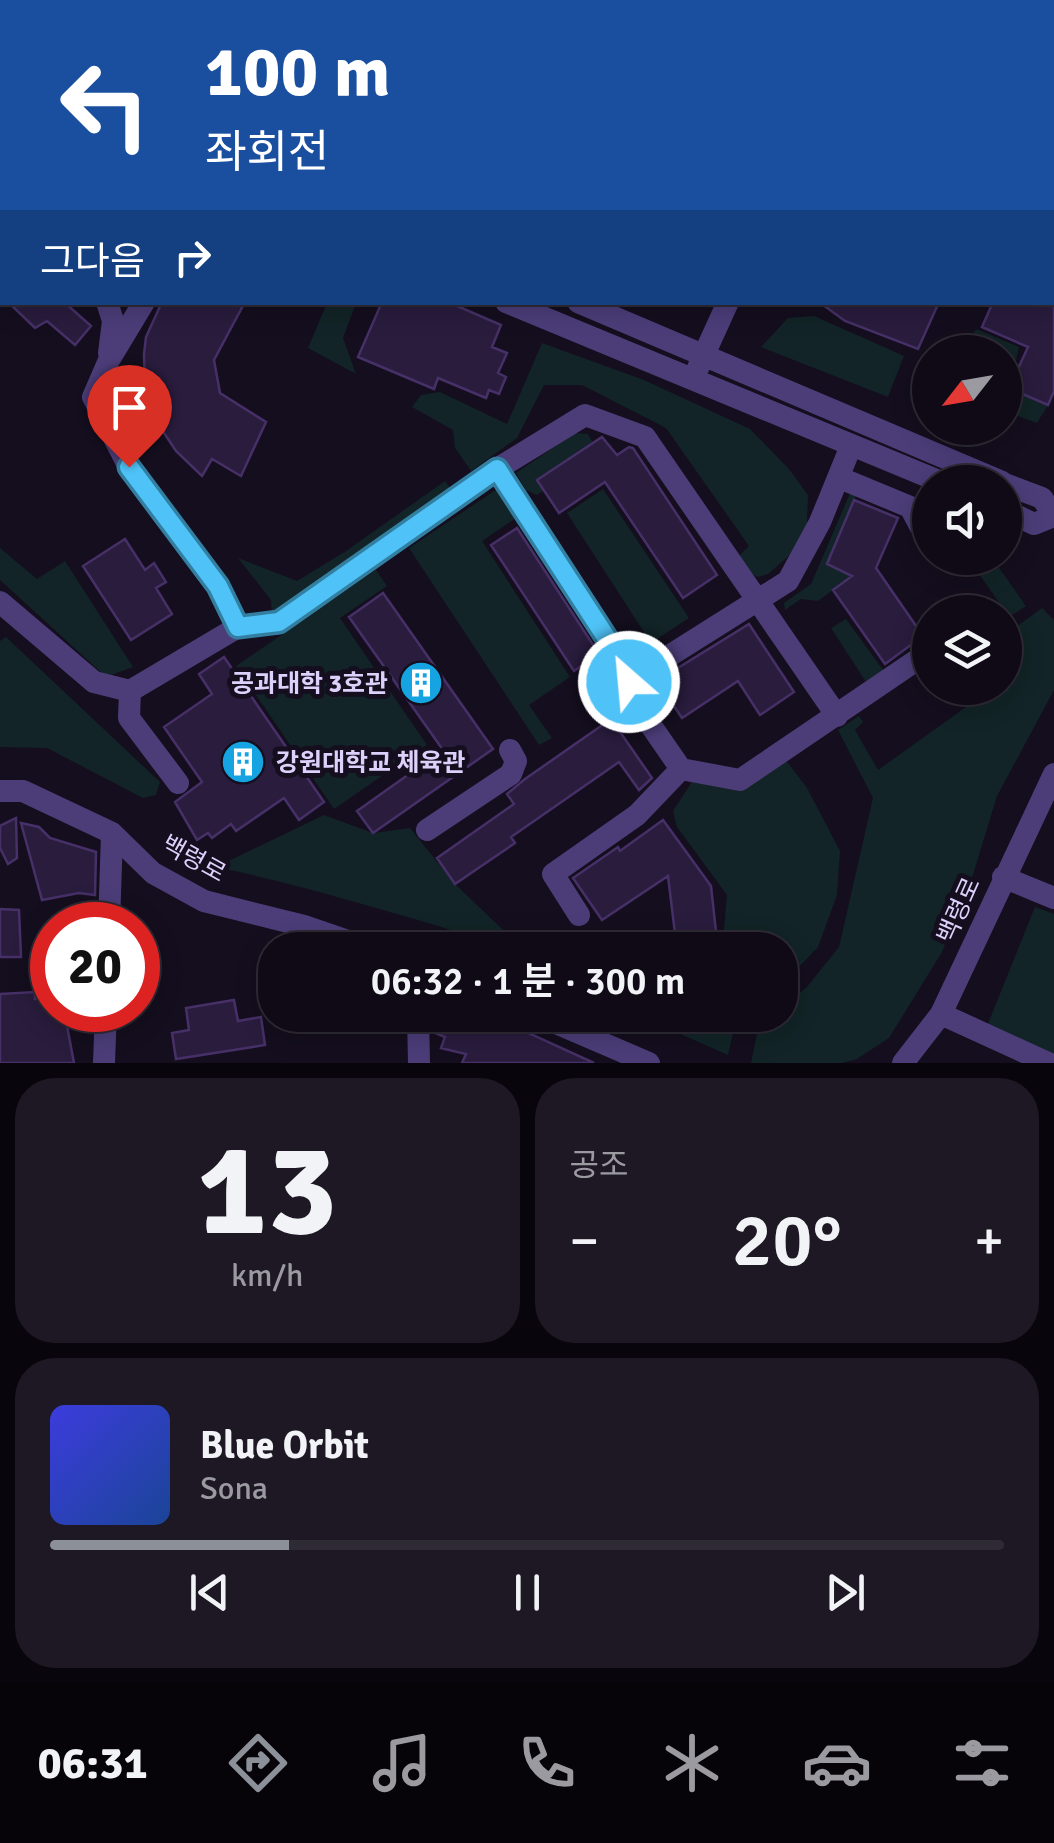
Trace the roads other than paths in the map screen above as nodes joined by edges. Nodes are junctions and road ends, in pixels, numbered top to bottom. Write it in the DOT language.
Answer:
graph roads {
  1 [pos="107,305"];
  2 [pos="142,305"];
  3 [pos="513,305"];
  4 [pos="585,305"];
  5 [pos="727,305"];
  6 [pos="704,356"];
  7 [pos="109,360"];
  8 [pos="693,380"];
  9 [pos="851,446"];
  10 [pos="961,465"];
  11 [pos="497,469"];
  12 [pos="912,471"];
  13 [pos="840,478"];
  14 [pos="1022,490"];
  15 [pos="912,511"];
  16 [pos="1054,516"];
  17 [pos="1022,518"];
  18 [pos="758,598"];
  19 [pos="0,602"];
  20 [pos="238,627"];
  21 [pos="912,664"];
  22 [pos="629,682"];
  23 [pos="130,690"];
  24 [pos="837,716"];
  25 [pos="510,750"];
  26 [pos="681,770"];
  27 [pos="1054,774"];
  28 [pos="178,783"];
  29 [pos="0,791"];
  30 [pos="427,830"];
  31 [pos="112,833"];
  32 [pos="1003,878"];
  33 [pos="1054,898"];
  34 [pos="109,902"];
  35 [pos="579,915"];
  36 [pos="322,932"];
  37 [pos="941,1014"];
  38 [pos="105,1032"];
  39 [pos="418,1032"];
  40 [pos="572,1032"];
  41 [pos="623,1057"];
  42 [pos="104,1063"];
  43 [pos="419,1063"];
  44 [pos="648,1063"];
  45 [pos="904,1063"];
  46 [pos="1048,1063"];
  1 -- 7 [label="street"];
  2 -- 7 [label="street"];
  3 -- 8 [label="street"];
  4 -- 6 [label="street"];
  5 -- 6 [label="street"];
  6 -- 8 [label="street"];
  6 -- 10 [label="street"];
  7 -- 20 [label="street"];
  8 -- 9 [label="street"];
  9 -- 12 [label="street"];
  9 -- 13 [label="street"];
  11 -- 18 [label="street"];
  11 -- 20 [label="street"];
  11 -- 22 [label="street"];
  13 -- 15 [label="street"];
  13 -- 18 [label="street"];
  14 -- 16 [label="street"];
  16 -- 17 [label="street"];
  18 -- 22 [label="street"];
  18 -- 24 [label="street"];
  19 -- 23 [label="street"];
  20 -- 23 [label="street"];
  21 -- 24 [label="street"];
  22 -- 26 [label="street"];
  23 -- 28 [label="street"];
  24 -- 26 [label="street"];
  25 -- 30 [label="street"];
  26 -- 35 [label="street"];
  27 -- 32 [label="street, 백령로"];
  29 -- 31 [label="street, 백령로"];
  31 -- 34 [label="street"];
  31 -- 36 [label="street, 백령로"];
  32 -- 33 [label="street"];
  32 -- 37 [label="street, 백령로"];
  37 -- 45 [label="street, 백령로"];
  37 -- 46 [label="street"];
  38 -- 42 [label="street"];
  39 -- 43 [label="street"];
  40 -- 41 [label="street"];
  41 -- 44 [label="street"];
}
